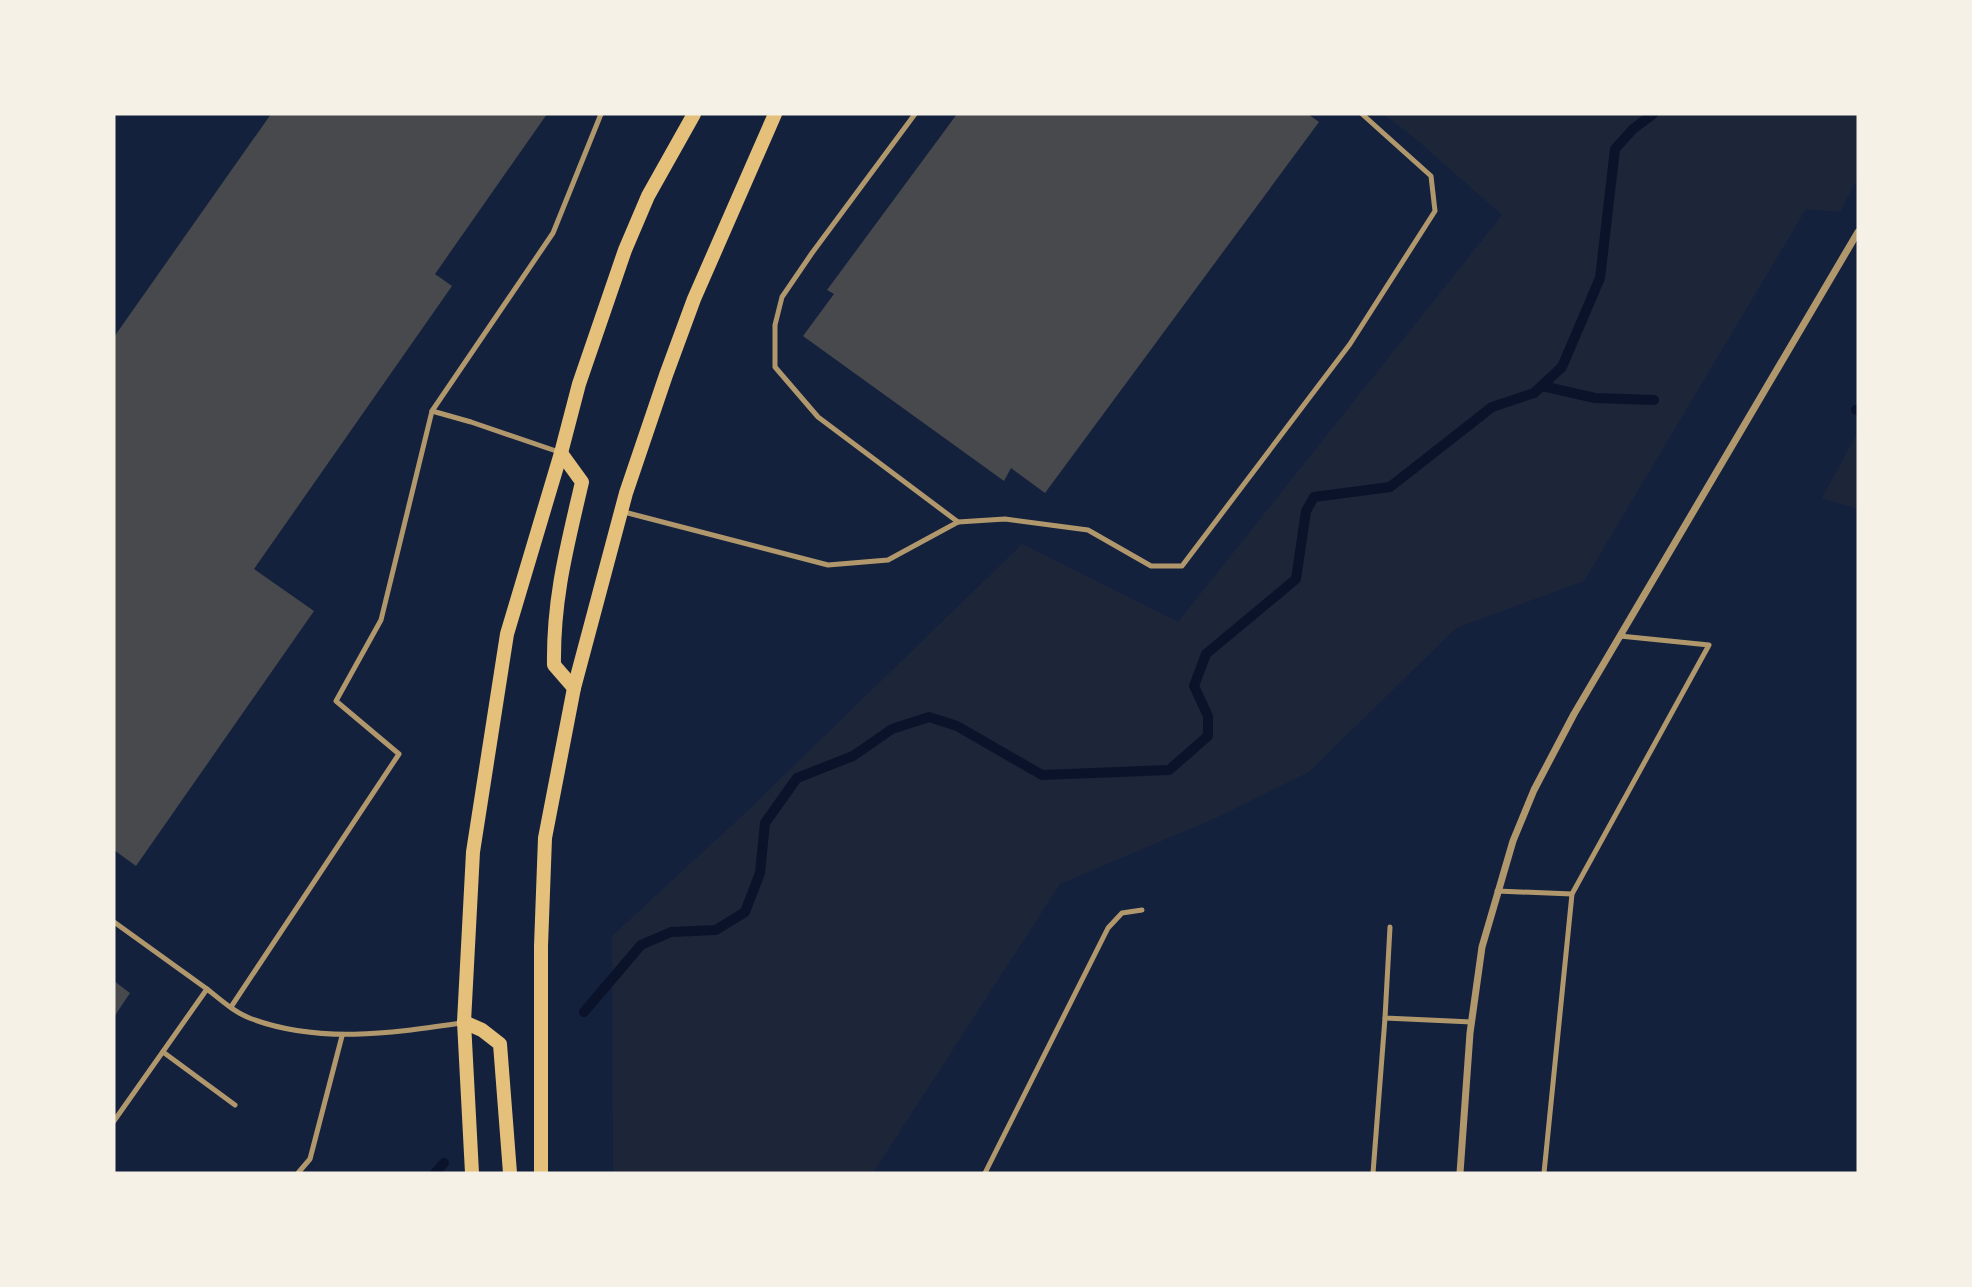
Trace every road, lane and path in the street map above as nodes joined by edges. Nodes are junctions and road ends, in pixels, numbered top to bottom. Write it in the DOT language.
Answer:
graph roads {
  1 [pos="601,114"];
  2 [pos="694,114"];
  3 [pos="775,114"];
  4 [pos="915,114"];
  5 [pos="1362,114"];
  6 [pos="1858,232"];
  7 [pos="432,411"];
  8 [pos="561,453"];
  9 [pos="621,512"];
  10 [pos="958,522"];
  11 [pos="1620,636"];
  12 [pos="574,688"];
  13 [pos="1497,891"];
  14 [pos="1572,894"];
  15 [pos="1142,910"];
  16 [pos="114,922"];
  17 [pos="1390,927"];
  18 [pos="207,989"];
  19 [pos="230,1007"];
  20 [pos="1385,1018"];
  21 [pos="1472,1021"];
  22 [pos="464,1022"];
  23 [pos="342,1036"];
  24 [pos="163,1052"];
  25 [pos="235,1105"];
  26 [pos="114,1121"];
  27 [pos="298,1173"];
  28 [pos="472,1173"];
  29 [pos="510,1173"];
  30 [pos="541,1173"];
  31 [pos="985,1173"];
  32 [pos="1373,1173"];
  33 [pos="1460,1173"];
  34 [pos="1544,1173"];
  1 -- 7 [label="lane"];
  2 -- 8 [label="main road"];
  3 -- 9 [label="main road"];
  4 -- 10 [label="lane"];
  5 -- 10 [label="lane"];
  6 -- 11 [label="street"];
  7 -- 8 [label="lane"];
  7 -- 19 [label="lane"];
  8 -- 12 [label="main road"];
  8 -- 22 [label="main road"];
  9 -- 10 [label="lane"];
  9 -- 12 [label="main road"];
  11 -- 13 [label="street"];
  11 -- 14 [label="lane"];
  12 -- 30 [label="main road"];
  13 -- 14 [label="lane"];
  13 -- 21 [label="street"];
  14 -- 34 [label="lane"];
  15 -- 31 [label="lane"];
  16 -- 18 [label="lane"];
  17 -- 20 [label="lane"];
  18 -- 19 [label="lane"];
  18 -- 24 [label="lane"];
  19 -- 23 [label="lane"];
  20 -- 21 [label="lane"];
  20 -- 32 [label="lane"];
  21 -- 33 [label="street"];
  22 -- 23 [label="lane"];
  22 -- 28 [label="main road"];
  22 -- 29 [label="main road"];
  23 -- 27 [label="lane"];
  24 -- 25 [label="lane"];
  24 -- 26 [label="lane"];
}
